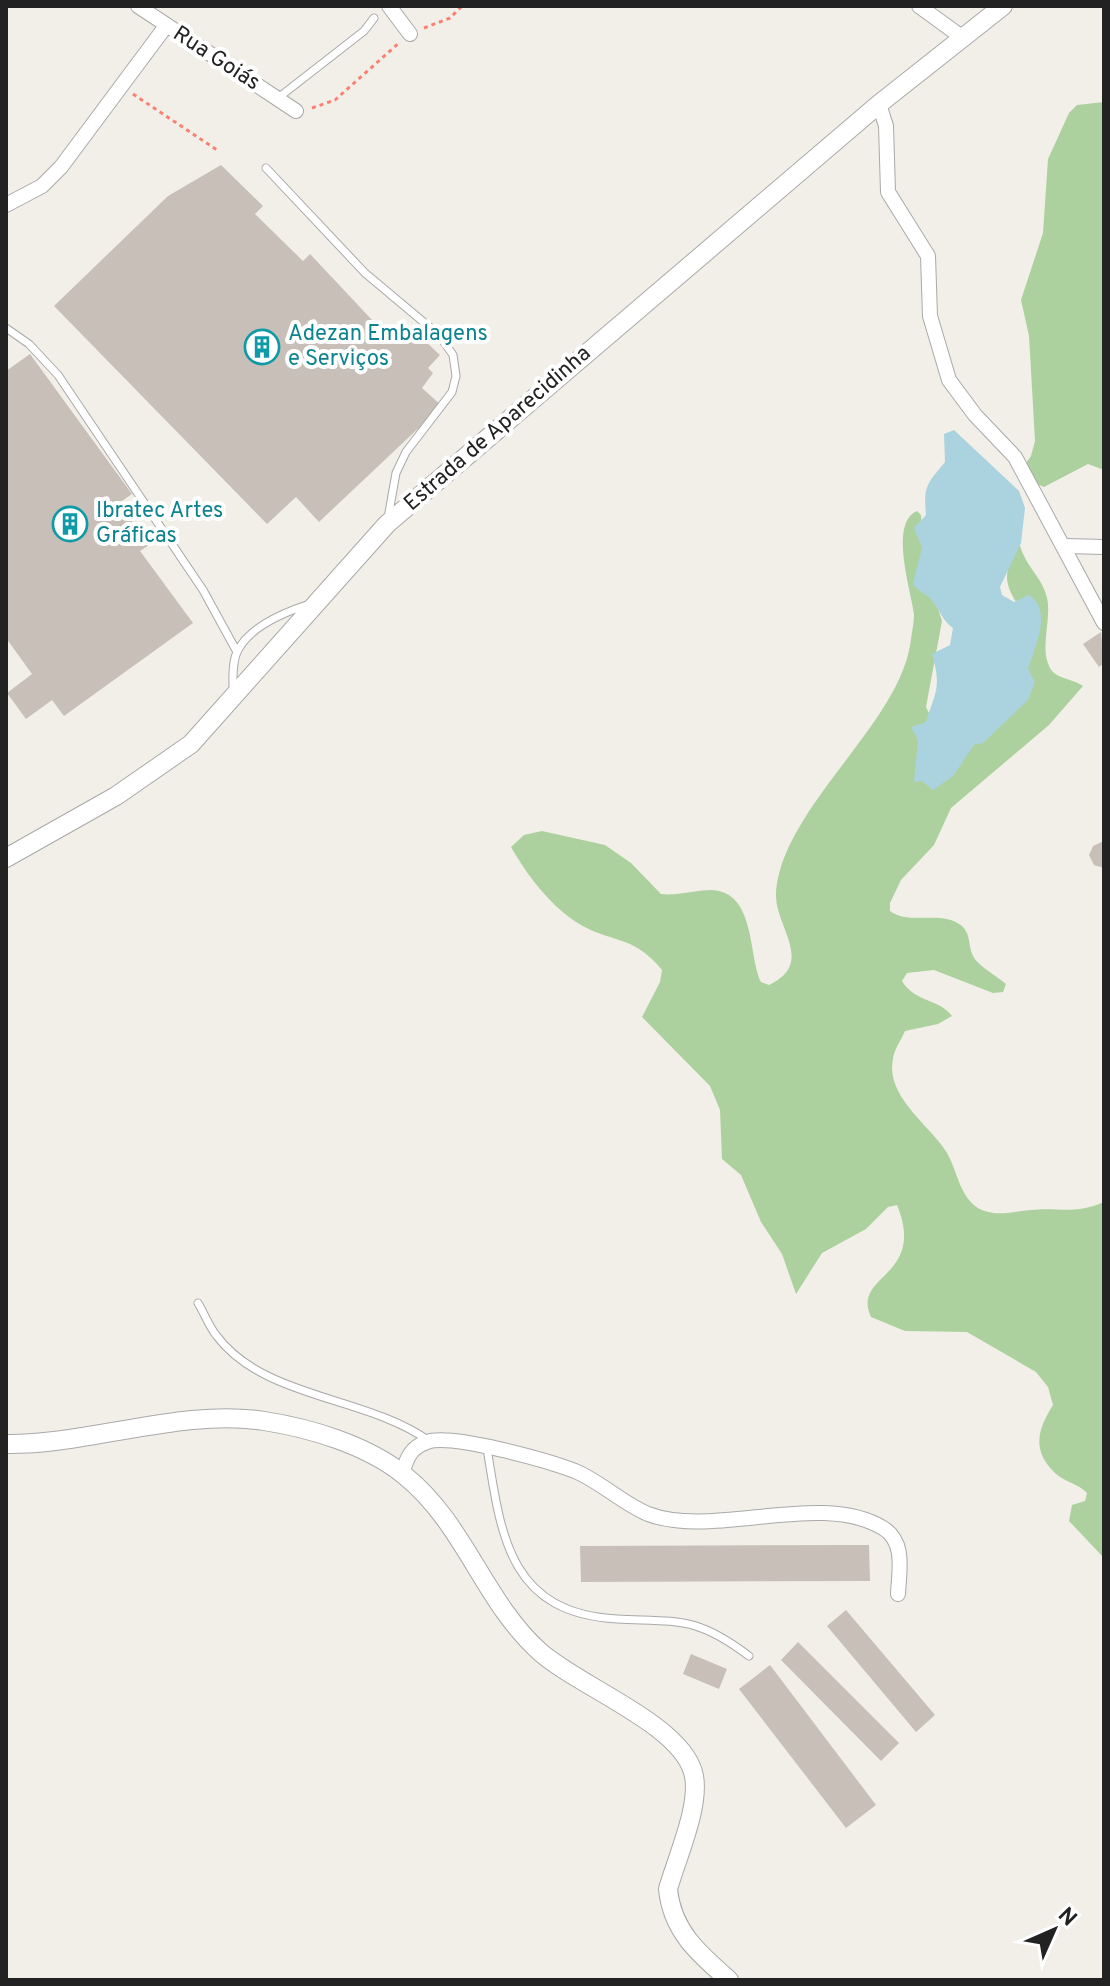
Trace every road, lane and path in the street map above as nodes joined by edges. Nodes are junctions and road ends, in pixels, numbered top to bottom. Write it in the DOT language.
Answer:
graph roads {
  1 [pos="138,6"];
  2 [pos="389,6"];
  3 [pos="462,6"];
  4 [pos="919,6"];
  5 [pos="1003,6"];
  6 [pos="374,18"];
  7 [pos="166,26"];
  8 [pos="410,34"];
  9 [pos="963,38"];
  10 [pos="122,87"];
  11 [pos="277,98"];
  12 [pos="879,104"];
  13 [pos="296,111"];
  14 [pos="217,150"];
  15 [pos="266,168"];
  16 [pos="6,205"];
  17 [pos="6,328"];
  18 [pos="387,524"];
  19 [pos="1066,546"];
  20 [pos="1104,547"];
  21 [pos="317,602"];
  22 [pos="1104,623"];
  23 [pos="237,652"];
  24 [pos="232,700"];
  25 [pos="6,858"];
  26 [pos="198,1303"];
  27 [pos="429,1441"];
  28 [pos="6,1444"];
  29 [pos="487,1448"];
  30 [pos="402,1473"];
  31 [pos="898,1594"];
  32 [pos="749,1656"];
  33 [pos="729,1980"];
  1 -- 7 [label="street, Rua Goiás"];
  2 -- 8 [label="street"];
  3 -- 8 [label="path"];
  4 -- 9 [label="street"];
  5 -- 9 [label="street, Estrada de Aparecidinha"];
  6 -- 11 [label="lane"];
  7 -- 10 [label="street"];
  7 -- 11 [label="street, Rua Goiás"];
  8 -- 13 [label="path"];
  9 -- 12 [label="street, Estrada de Aparecidinha"];
  10 -- 14 [label="path"];
  10 -- 16 [label="street"];
  11 -- 13 [label="street, Rua Goiás"];
  12 -- 18 [label="street, Estrada de Aparecidinha"];
  12 -- 19 [label="street"];
  15 -- 18 [label="lane"];
  17 -- 23 [label="lane"];
  18 -- 21 [label="street, Estrada de Aparecidinha"];
  19 -- 20 [label="street"];
  19 -- 22 [label="street"];
  21 -- 23 [label="lane"];
  21 -- 24 [label="street, Estrada de Aparecidinha"];
  23 -- 24 [label="lane"];
  24 -- 25 [label="street, Estrada de Aparecidinha"];
  26 -- 27 [label="lane"];
  27 -- 29 [label="street"];
  27 -- 30 [label="street"];
  28 -- 30 [label="street"];
  29 -- 31 [label="street"];
  29 -- 32 [label="lane"];
  30 -- 33 [label="street"];
}
